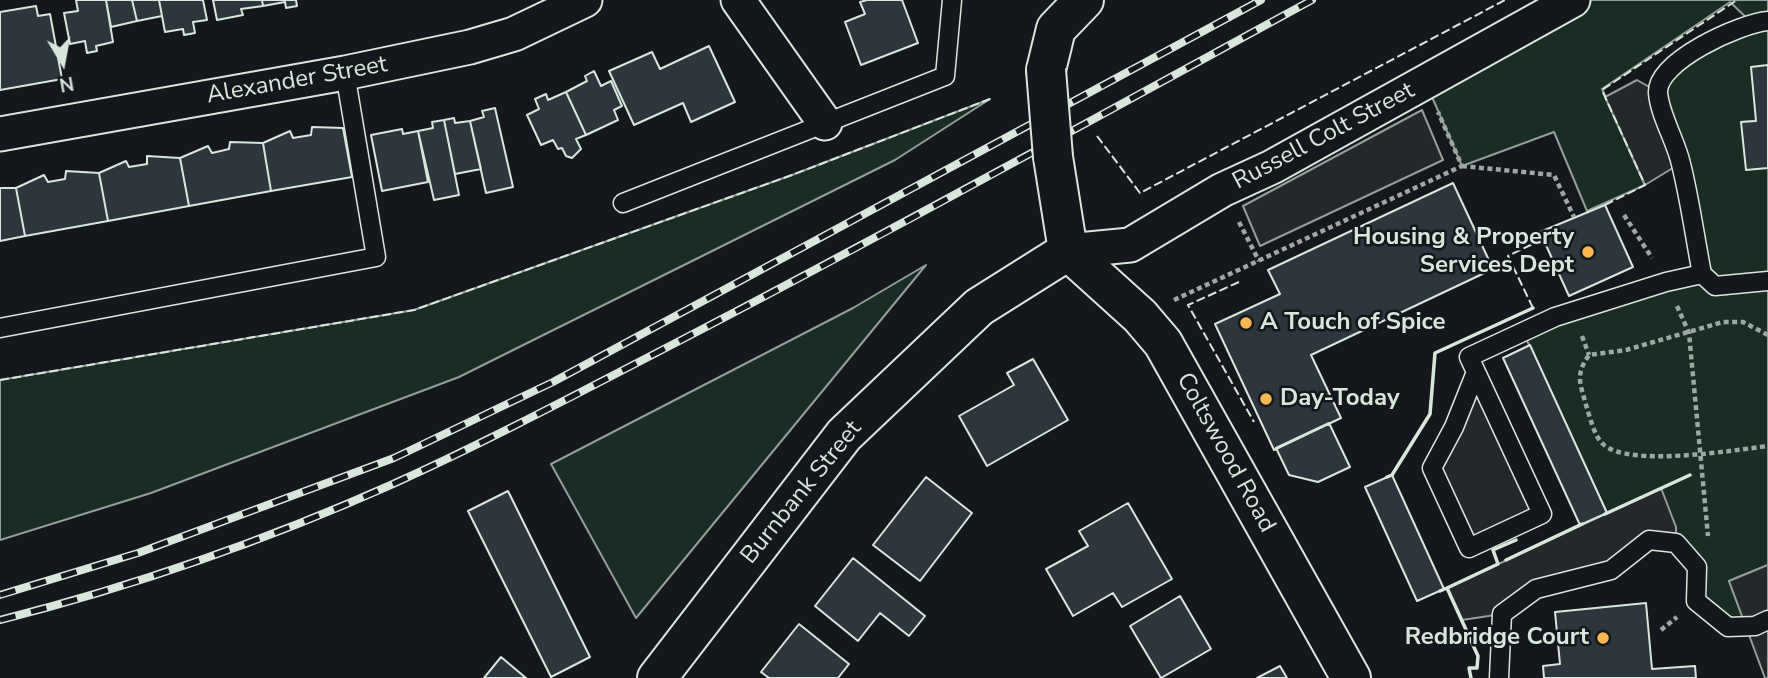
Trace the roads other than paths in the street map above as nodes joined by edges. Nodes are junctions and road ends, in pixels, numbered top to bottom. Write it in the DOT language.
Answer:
graph roads {
  1 [pos="585,0"];
  2 [pos="738,0"];
  3 [pos="952,0"];
  4 [pos="1084,0"];
  5 [pos="1573,0"];
  6 [pos="1768,21"];
  7 [pos="345,73"];
  8 [pos="825,123"];
  9 [pos="0,134"];
  10 [pos="623,203"];
  11 [pos="1068,251"];
  12 [pos="1702,274"];
  13 [pos="1768,281"];
  14 [pos="0,328"];
  15 [pos="1476,372"];
  16 [pos="1768,620"];
  17 [pos="657,678"];
  18 [pos="1351,678"];
  19 [pos="1499,678"];
  1 -- 7 [label="street, Alexander Street"];
  2 -- 8 [label="street"];
  3 -- 8 [label="lane"];
  4 -- 11 [label="main road, bridge"];
  5 -- 11 [label="street, Russell Colt Street"];
  6 -- 12 [label="lane"];
  7 -- 9 [label="street, Alexander Street"];
  7 -- 14 [label="lane"];
  8 -- 10 [label="lane"];
  11 -- 17 [label="main road, Burnbank Street"];
  11 -- 18 [label="main road, Coltswood Road"];
  12 -- 13 [label="lane"];
  12 -- 15 [label="lane"];
  15 -- 15 [label="lane"];
  16 -- 19 [label="lane"];
}
